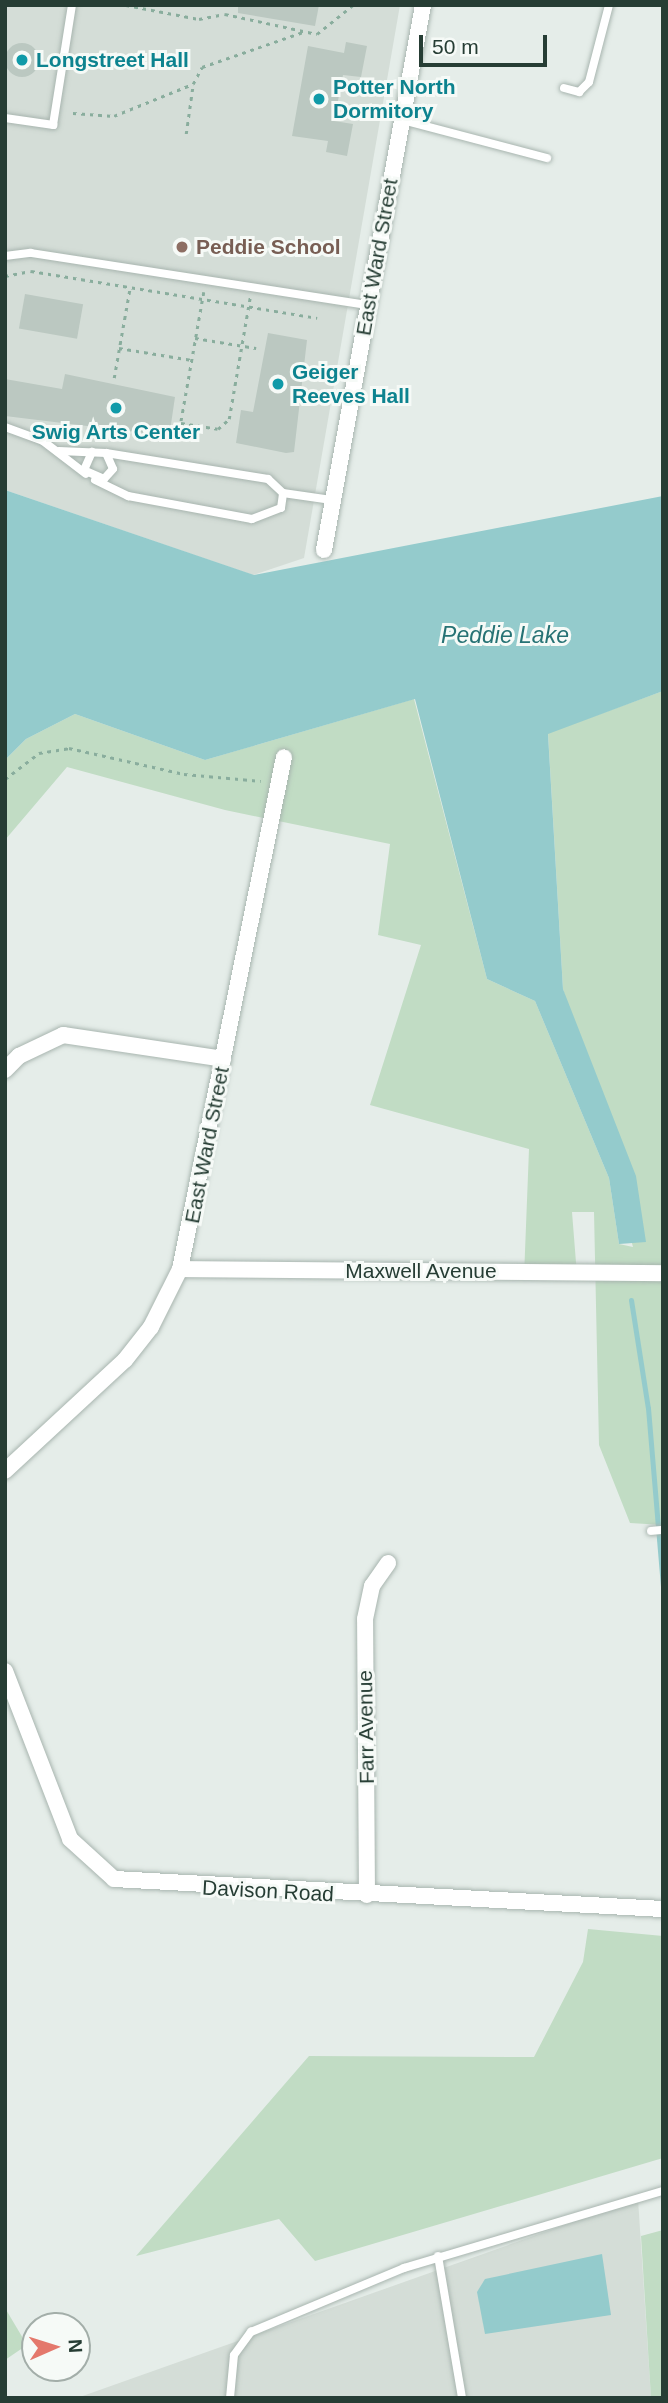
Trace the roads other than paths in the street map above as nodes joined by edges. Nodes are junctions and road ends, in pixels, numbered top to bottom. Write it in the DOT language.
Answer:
graph roads {
  1 [pos="72,5"];
  2 [pos="423,5"];
  3 [pos="609,5"];
  4 [pos="564,88"];
  5 [pos="5,118"];
  6 [pos="402,120"];
  7 [pos="547,158"];
  8 [pos="5,256"];
  9 [pos="368,305"];
  10 [pos="5,427"];
  11 [pos="59,451"];
  12 [pos="92,452"];
  13 [pos="106,453"];
  14 [pos="87,474"];
  15 [pos="95,480"];
  16 [pos="284,493"];
  17 [pos="331,500"];
  18 [pos="324,550"];
  19 [pos="284,757"];
  20 [pos="223,1059"];
  21 [pos="5,1070"];
  22 [pos="180,1269"];
  23 [pos="663,1273"];
  24 [pos="5,1471"];
  25 [pos="663,1530"];
  26 [pos="651,1531"];
  27 [pos="388,1563"];
  28 [pos="5,1671"];
  29 [pos="367,1895"];
  30 [pos="663,1909"];
  31 [pos="663,2191"];
  32 [pos="438,2256"];
  33 [pos="230,2398"];
  34 [pos="462,2398"];
  1 -- 5 [label="lane"];
  2 -- 6 [label="street, East Ward Street"];
  3 -- 4 [label="lane"];
  6 -- 7 [label="lane"];
  6 -- 9 [label="street, East Ward Street"];
  8 -- 9 [label="lane"];
  9 -- 17 [label="street, East Ward Street"];
  10 -- 11 [label="lane"];
  11 -- 12 [label="lane"];
  11 -- 14 [label="lane"];
  12 -- 13 [label="lane"];
  12 -- 14 [label="lane"];
  13 -- 15 [label="lane"];
  13 -- 16 [label="lane"];
  14 -- 15 [label="lane"];
  15 -- 16 [label="lane"];
  16 -- 17 [label="lane"];
  17 -- 18 [label="street, East Ward Street"];
  19 -- 20 [label="street, East Ward Street"];
  20 -- 21 [label="street"];
  20 -- 22 [label="street, East Ward Street"];
  22 -- 23 [label="street, Maxwell Avenue"];
  22 -- 24 [label="street, East Ward Street"];
  25 -- 26 [label="lane"];
  27 -- 29 [label="street, Farr Avenue"];
  28 -- 29 [label="street, Davison Road"];
  29 -- 30 [label="street, Davison Road"];
  31 -- 32 [label="lane"];
  32 -- 33 [label="lane"];
  32 -- 34 [label="lane"];
}
